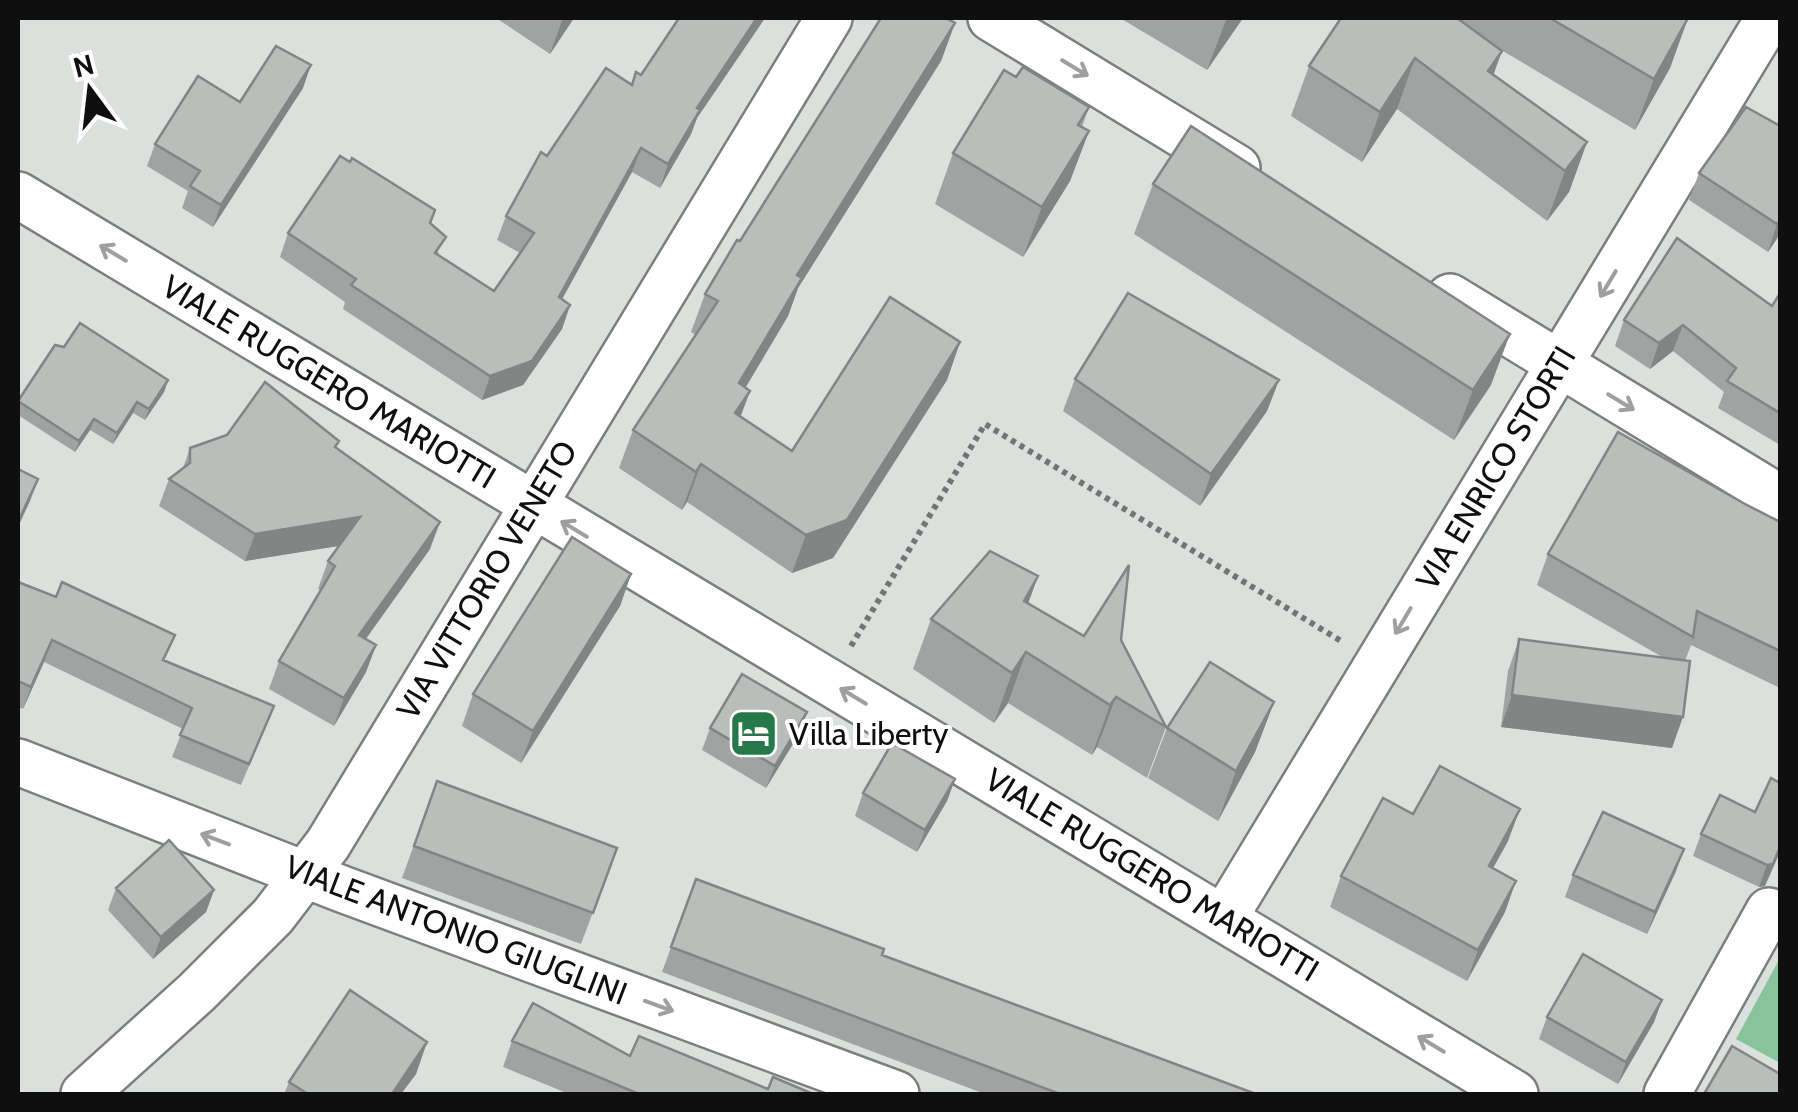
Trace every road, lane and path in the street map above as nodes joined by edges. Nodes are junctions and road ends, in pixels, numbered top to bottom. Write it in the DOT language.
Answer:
graph roads {
  1 [pos="829,18"];
  2 [pos="991,18"];
  3 [pos="1769,34"];
  4 [pos="1271,188"];
  5 [pos="21,206"];
  6 [pos="1420,279"];
  7 [pos="1559,364"];
  8 [pos="1780,498"];
  9 [pos="532,504"];
  10 [pos="1378,664"];
  11 [pos="831,682"];
  12 [pos="18,762"];
  13 [pos="306,875"];
  14 [pos="1769,910"];
  15 [pos="1224,918"];
  16 [pos="84,1094"];
  17 [pos="896,1094"];
  18 [pos="1514,1094"];
  19 [pos="1667,1094"];
  1 -- 9 [label="street, VIA VITTORIO VENETO"];
  2 -- 4 [label="street, one-way"];
  3 -- 7 [label="street, VIA ENRICO STORTI, one-way"];
  9 -- 5 [label="street, VIALE RUGGERO MARIOTTI, one-way"];
  6 -- 7 [label="street"];
  7 -- 8 [label="street, one-way"];
  7 -- 10 [label="street, VIA ENRICO STORTI, one-way"];
  11 -- 9 [label="street, VIALE RUGGERO MARIOTTI, one-way"];
  9 -- 13 [label="street, VIA VITTORIO VENETO"];
  10 -- 11 [label="path"];
  10 -- 15 [label="street, VIA ENRICO STORTI"];
  15 -- 11 [label="street, VIALE RUGGERO MARIOTTI, one-way"];
  13 -- 12 [label="street, VIALE ANTONIO GIUGLINI, one-way"];
  13 -- 16 [label="street, VIA VITTORIO VENETO"];
  13 -- 17 [label="street, VIALE ANTONIO GIUGLINI, one-way"];
  14 -- 19 [label="street"];
  18 -- 15 [label="street, VIALE RUGGERO MARIOTTI, one-way"];
}
